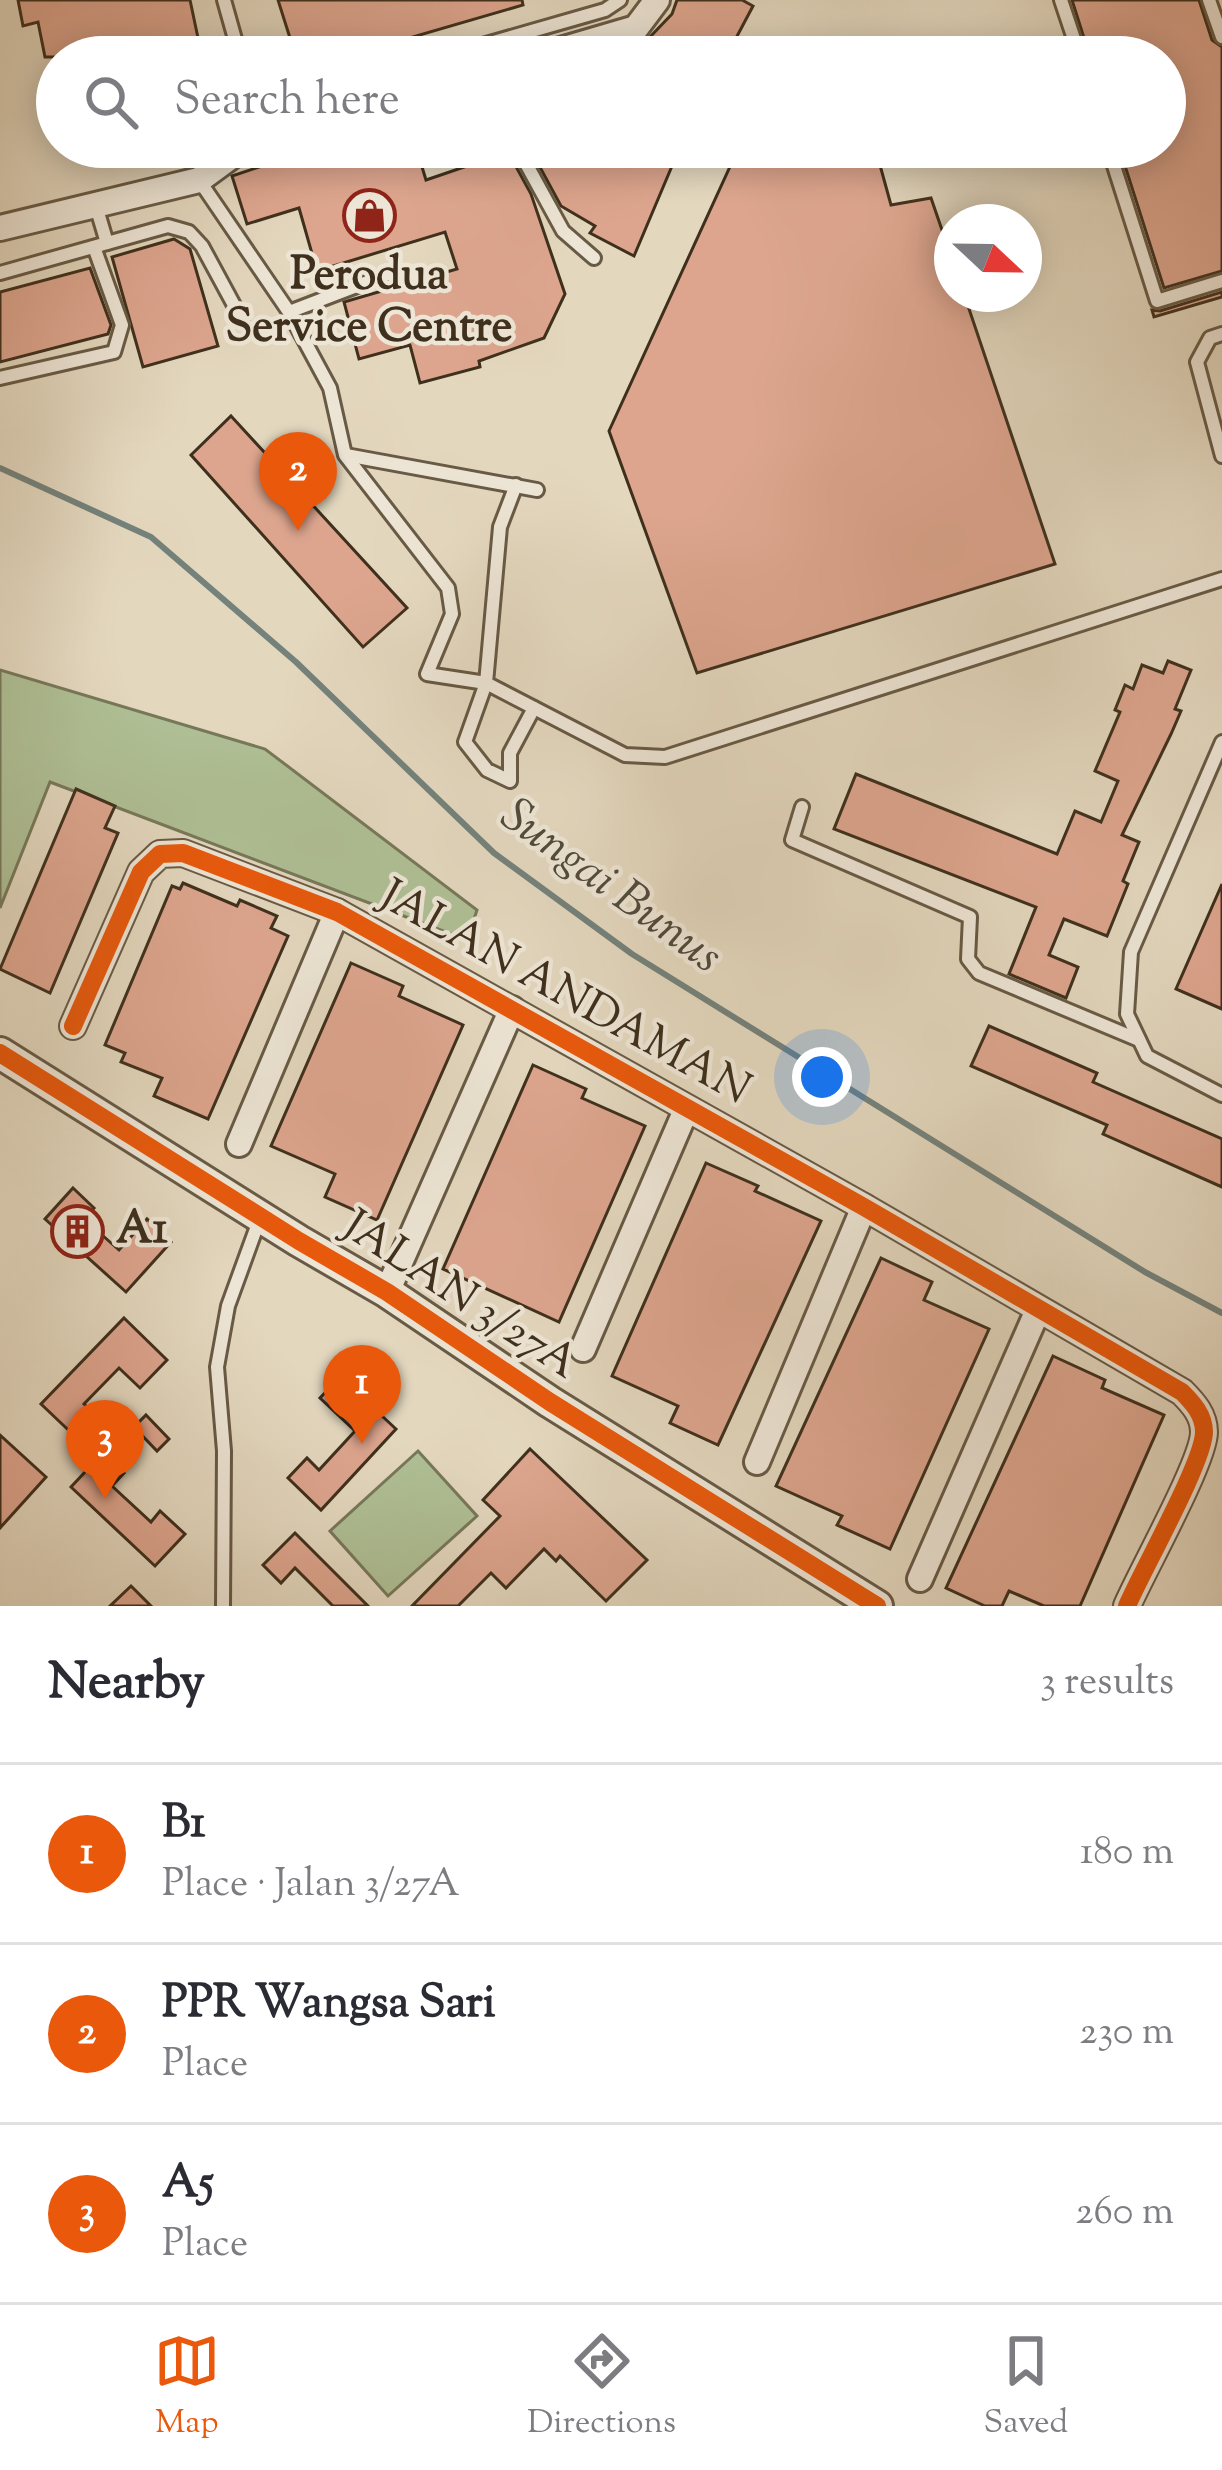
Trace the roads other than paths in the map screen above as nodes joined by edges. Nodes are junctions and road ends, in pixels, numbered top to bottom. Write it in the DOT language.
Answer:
graph roads {
  1 [pos="224,0"];
  2 [pos="620,0"];
  3 [pos="657,0"];
  4 [pos="1061,0"];
  5 [pos="1209,0"];
  6 [pos="234,36"];
  7 [pos="514,36"];
  8 [pos="609,36"];
  9 [pos="1072,36"];
  10 [pos="1222,37"];
  11 [pos="215,168"];
  12 [pos="528,168"];
  13 [pos="1115,168"];
  14 [pos="199,180"];
  15 [pos="96,206"];
  16 [pos="0,229"];
  17 [pos="101,245"];
  18 [pos="595,258"];
  19 [pos="396,271"];
  20 [pos="0,273"];
  21 [pos="1222,280"];
  22 [pos="289,312"];
  23 [pos="242,320"];
  24 [pos="1222,334"];
  25 [pos="0,378"];
  26 [pos="345,455"];
  27 [pos="1222,456"];
  28 [pos="516,485"];
  29 [pos="537,490"];
  30 [pos="1222,579"];
  31 [pos="486,683"];
  32 [pos="534,708"];
  33 [pos="1222,742"];
  34 [pos="802,807"];
  35 [pos="337,912"];
  36 [pos="512,1009"];
  37 [pos="73,1026"];
  38 [pos="1139,1040"];
  39 [pos="0,1053"];
  40 [pos="1222,1095"];
  41 [pos="686,1110"];
  42 [pos="239,1144"];
  43 [pos="865,1207"];
  44 [pos="261,1216"];
  45 [pos="387,1292"];
  46 [pos="1038,1310"];
  47 [pos="583,1349"];
  48 [pos="757,1462"];
  49 [pos="1143,1569"];
  50 [pos="920,1580"];
  51 [pos="841,1597"];
  52 [pos="223,1606"];
  53 [pos="877,1606"];
  54 [pos="1127,1606"];
  55 [pos="1145,1606"];
  1 -- 6 [label="lane"];
  2 -- 7 [label="lane"];
  3 -- 8 [label="street"];
  4 -- 9 [label="lane"];
  5 -- 10 [label="lane"];
  11 -- 14 [label="street"];
  12 -- 18 [label="lane"];
  13 -- 21 [label="lane"];
  14 -- 15 [label="street"];
  14 -- 22 [label="lane"];
  15 -- 16 [label="street"];
  15 -- 17 [label="lane"];
  17 -- 20 [label="lane"];
  17 -- 23 [label="lane"];
  17 -- 25 [label="lane"];
  19 -- 22 [label="lane"];
  22 -- 26 [label="lane"];
  24 -- 27 [label="lane"];
  26 -- 28 [label="lane"];
  26 -- 31 [label="lane"];
  28 -- 29 [label="lane"];
  28 -- 31 [label="lane"];
  30 -- 32 [label="lane"];
  31 -- 32 [label="lane"];
  31 -- 32 [label="lane"];
  33 -- 38 [label="lane"];
  34 -- 38 [label="lane"];
  35 -- 36 [label="street, JALAN ANDAMAN"];
  35 -- 37 [label="street, JALAN ANDAMAN"];
  35 -- 42 [label="street"];
  36 -- 41 [label="street, JALAN ANDAMAN"];
  36 -- 45 [label="street"];
  38 -- 40 [label="lane"];
  39 -- 44 [label="street, JALAN 3/27A"];
  41 -- 43 [label="street, JALAN ANDAMAN"];
  41 -- 47 [label="street"];
  43 -- 46 [label="street, JALAN ANDAMAN"];
  43 -- 48 [label="street"];
  44 -- 45 [label="street, JALAN 3/27A"];
  44 -- 52 [label="lane"];
  45 -- 51 [label="street, JALAN 3/27A"];
  46 -- 49 [label="street, JALAN ANDAMAN"];
  46 -- 50 [label="street"];
  49 -- 54 [label="street, JALAN ANDAMAN"];
  49 -- 55 [label="street, JALAN ANDAMAN"];
  51 -- 53 [label="street, JALAN 3/27A"];
}
